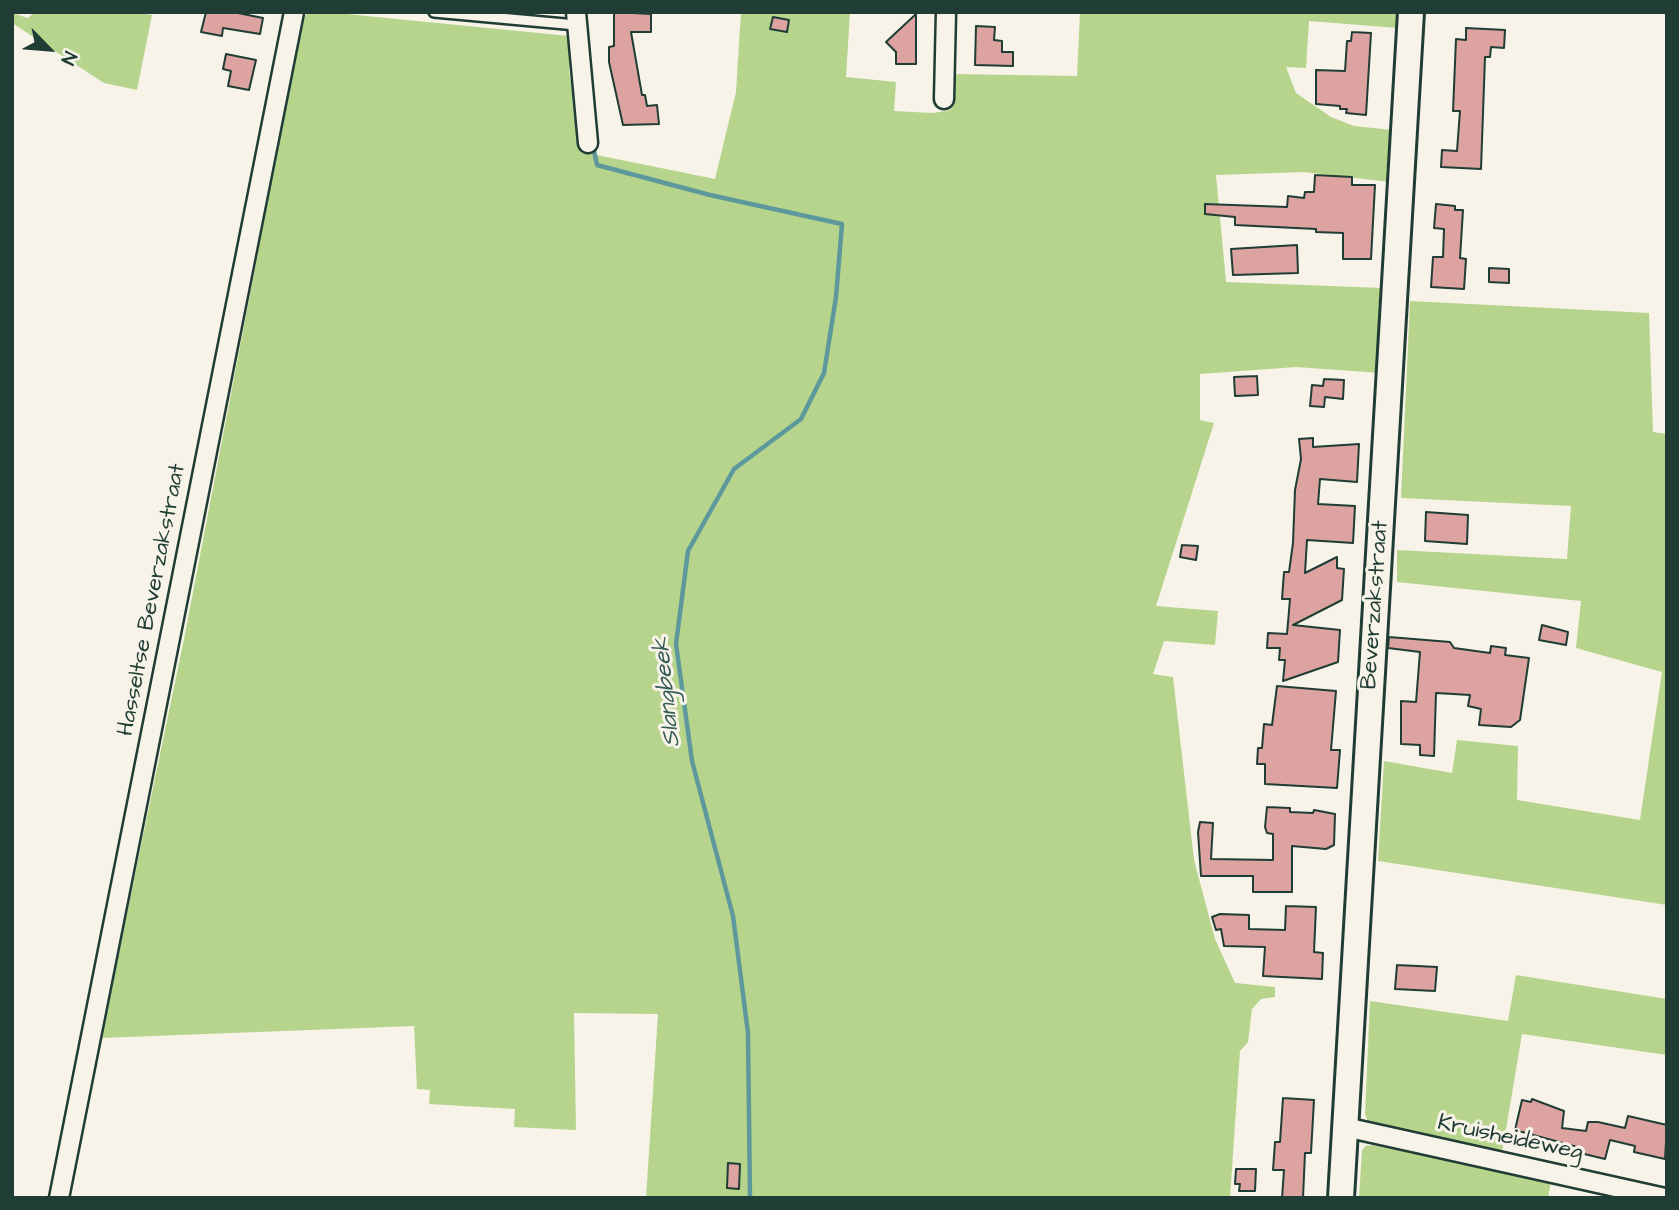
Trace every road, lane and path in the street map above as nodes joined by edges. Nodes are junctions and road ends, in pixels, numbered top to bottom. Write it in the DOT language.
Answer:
graph roads {
  1 [pos="294,12"];
  2 [pos="434,12"];
  3 [pos="946,12"];
  4 [pos="1411,12"];
  5 [pos="576,19"];
  6 [pos="944,99"];
  7 [pos="588,143"];
  8 [pos="1345,1127"];
  9 [pos="59,1198"];
  10 [pos="1341,1198"];
  11 [pos="1665,1198"];
  1 -- 9 [label="street, Hasseltse Beverzakstraat"];
  2 -- 5 [label="lane"];
  3 -- 6 [label="street"];
  4 -- 8 [label="street, Beverzakstraat"];
  5 -- 7 [label="street"];
  8 -- 10 [label="street, Beverzakstraat"];
  8 -- 11 [label="street, Kruisheideweg"];
}
